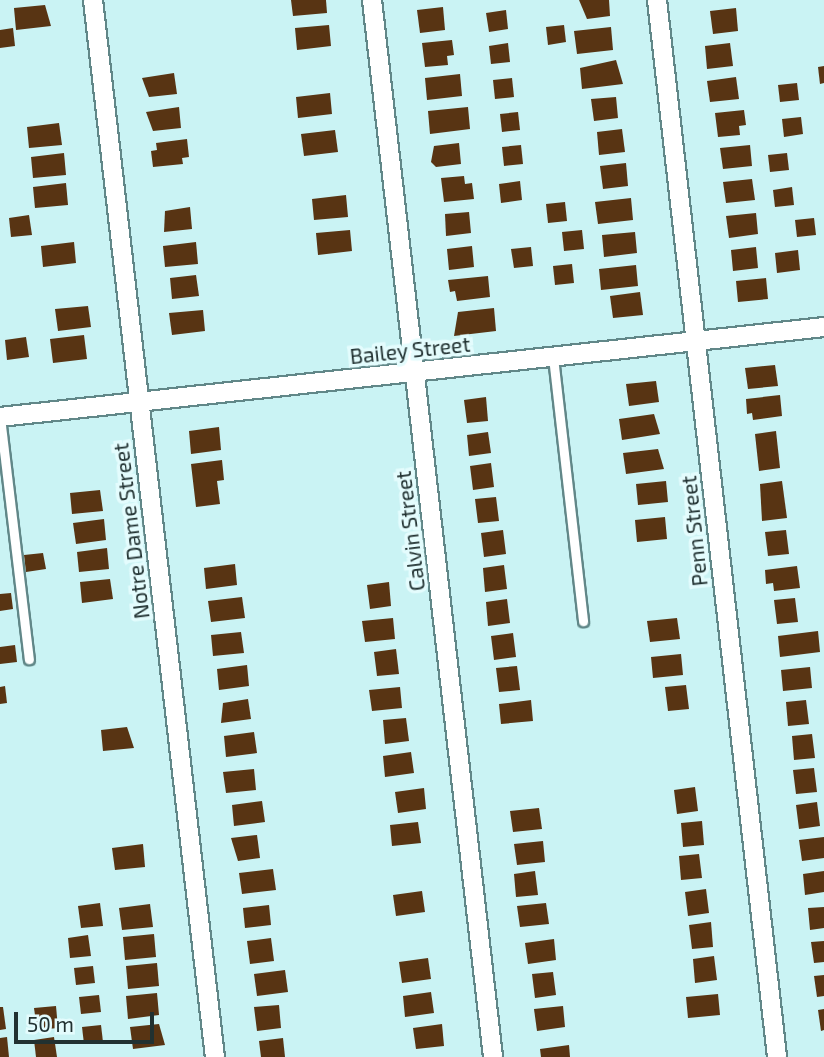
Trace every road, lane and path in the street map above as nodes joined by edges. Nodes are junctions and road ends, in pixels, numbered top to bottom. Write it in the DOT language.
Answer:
graph roads {
  1 [pos="93,0"];
  2 [pos="372,0"];
  3 [pos="657,0"];
  4 [pos="824,327"];
  5 [pos="695,341"];
  6 [pos="553,357"];
  7 [pos="415,372"];
  8 [pos="139,404"];
  9 [pos="0,417"];
  10 [pos="583,621"];
  11 [pos="29,659"];
  12 [pos="215,1057"];
  13 [pos="493,1057"];
  14 [pos="777,1057"];
  1 -- 8 [label="street, Notre Dame Street"];
  2 -- 7 [label="street, Calvin Street"];
  3 -- 5 [label="street, Penn Street"];
  4 -- 5 [label="street, Bailey Street"];
  5 -- 6 [label="street, Bailey Street"];
  5 -- 14 [label="street, Penn Street"];
  6 -- 7 [label="street, Bailey Street"];
  6 -- 10 [label="lane"];
  7 -- 8 [label="street, Bailey Street"];
  7 -- 13 [label="street, Calvin Street"];
  8 -- 9 [label="street, Bailey Street"];
  8 -- 12 [label="street, Notre Dame Street"];
  9 -- 11 [label="lane"];
}
